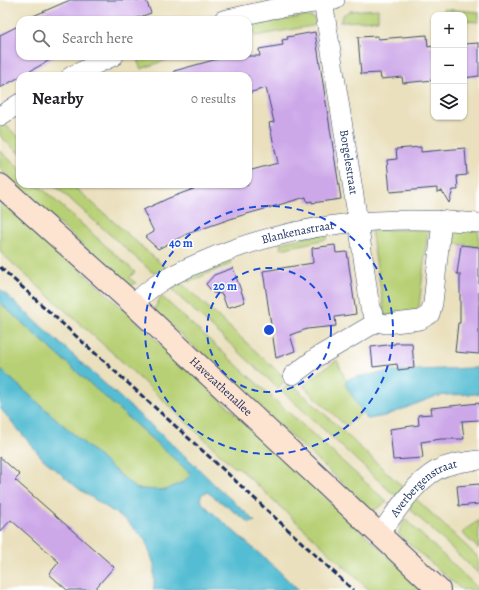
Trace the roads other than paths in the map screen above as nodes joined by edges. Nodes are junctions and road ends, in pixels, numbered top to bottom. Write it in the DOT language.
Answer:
graph roads {
  1 [pos="330,1"];
  2 [pos="241,16"];
  3 [pos="105,60"];
  4 [pos="80,72"];
  5 [pos="16,106"];
  6 [pos="0,116"];
  7 [pos="0,185"];
  8 [pos="442,220"];
  9 [pos="358,221"];
  10 [pos="479,223"];
  11 [pos="133,304"];
  12 [pos="377,322"];
  13 [pos="293,376"];
  14 [pos="479,460"];
  15 [pos="380,534"];
  16 [pos="439,590"];
  1 -- 2 [label="street"];
  1 -- 9 [label="street, Borgelestraat"];
  3 -- 4 [label="street"];
  5 -- 6 [label="street"];
  7 -- 11 [label="main road, Havezathenallee"];
  8 -- 9 [label="street, Blankenastraat"];
  8 -- 10 [label="street, Blankenastraat"];
  8 -- 12 [label="street"];
  9 -- 11 [label="street, Blankenastraat"];
  9 -- 12 [label="street, Borgelestraat"];
  11 -- 15 [label="main road, Havezathenallee"];
  12 -- 13 [label="street"];
  14 -- 15 [label="street, Averbergenstraat"];
  15 -- 16 [label="main road, Havezathenallee"];
}
